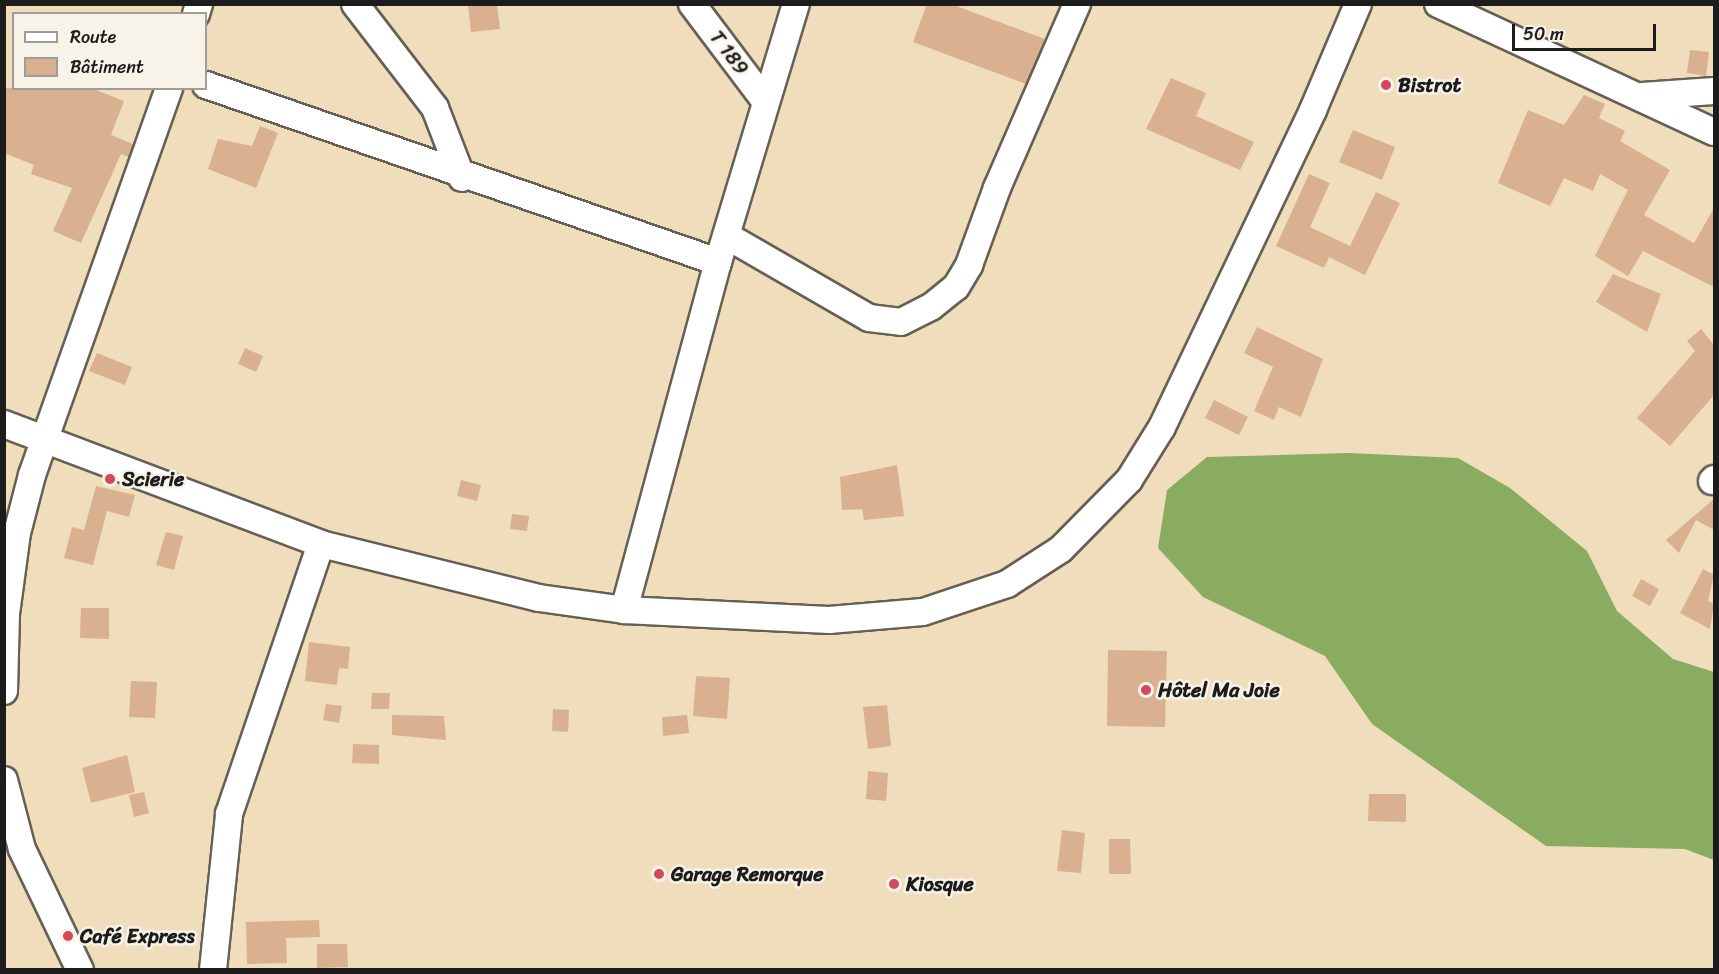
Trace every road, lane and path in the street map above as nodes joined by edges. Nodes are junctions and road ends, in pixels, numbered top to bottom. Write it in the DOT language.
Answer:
graph roads {
  1 [pos="355,4"];
  2 [pos="692,4"];
  3 [pos="796,4"];
  4 [pos="1077,4"];
  5 [pos="1358,4"];
  6 [pos="1438,4"];
  7 [pos="207,85"];
  8 [pos="168,90"];
  9 [pos="1714,92"];
  10 [pos="1642,96"];
  11 [pos="765,101"];
  12 [pos="1714,132"];
  13 [pos="462,178"];
  14 [pos="727,236"];
  15 [pos="718,262"];
  16 [pos="4,424"];
  17 [pos="44,438"];
  18 [pos="321,544"];
  19 [pos="624,610"];
  20 [pos="5,620"];
  21 [pos="4,691"];
  22 [pos="4,780"];
  23 [pos="14,849"];
  24 [pos="80,969"];
  25 [pos="213,969"];
  1 -- 13 [label="street"];
  2 -- 11 [label="street, T 189"];
  3 -- 11 [label="street"];
  4 -- 14 [label="street"];
  5 -- 19 [label="street"];
  6 -- 10 [label="street"];
  7 -- 13 [label="street"];
  8 -- 17 [label="street"];
  9 -- 10 [label="street"];
  10 -- 12 [label="street"];
  11 -- 14 [label="street"];
  13 -- 15 [label="street"];
  14 -- 15 [label="street"];
  15 -- 19 [label="street"];
  16 -- 17 [label="street"];
  17 -- 18 [label="street"];
  17 -- 20 [label="street"];
  18 -- 19 [label="street"];
  18 -- 25 [label="street"];
  20 -- 21 [label="street"];
  22 -- 23 [label="street"];
  23 -- 24 [label="street"];
}
